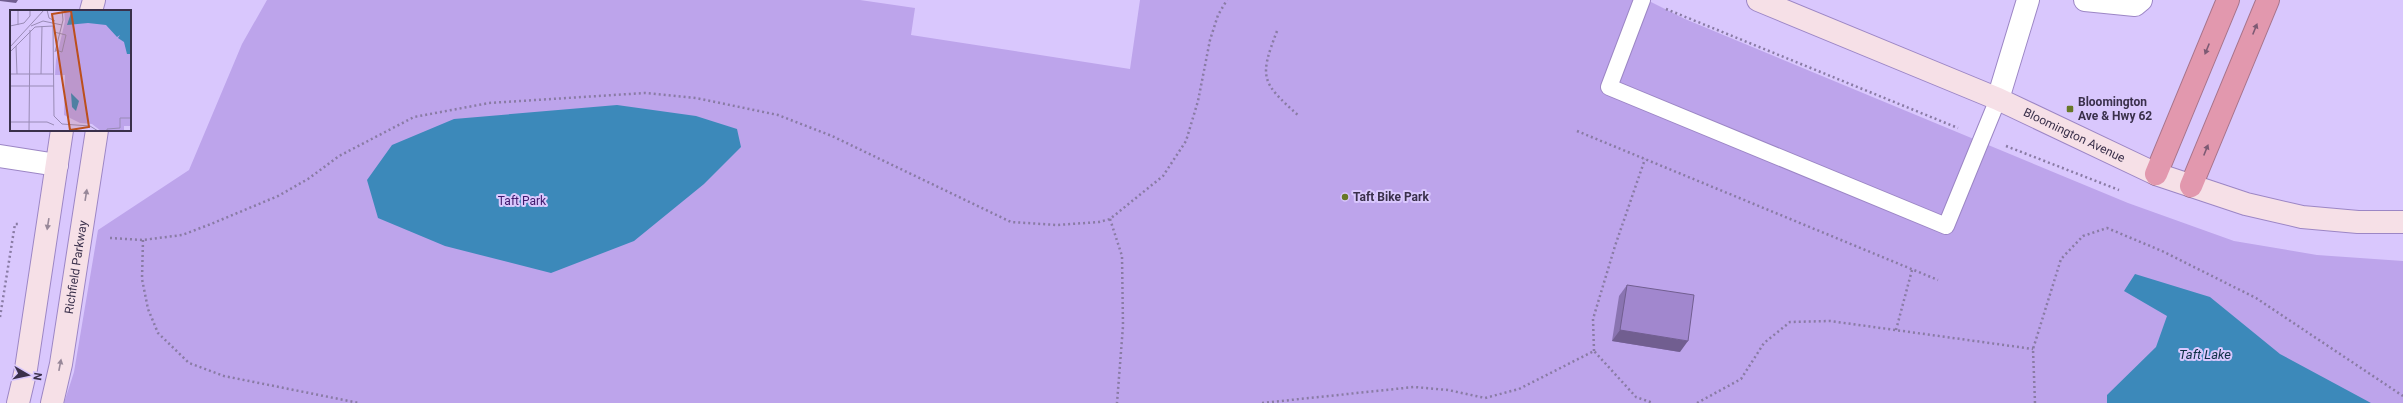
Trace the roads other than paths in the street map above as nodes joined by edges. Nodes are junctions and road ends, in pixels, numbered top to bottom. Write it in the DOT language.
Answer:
graph roads {
  1 [pos="94,0"];
  2 [pos="107,0"];
  3 [pos="1642,0"];
  4 [pos="1758,0"];
  5 [pos="2028,0"];
  6 [pos="2085,0"];
  7 [pos="2141,0"];
  8 [pos="2228,0"];
  9 [pos="2268,0"];
  10 [pos="91,10"];
  11 [pos="106,10"];
  12 [pos="1998,99"];
  13 [pos="62,131"];
  14 [pos="96,131"];
  15 [pos="0,156"];
  16 [pos="57,165"];
  17 [pos="2156,174"];
  18 [pos="2191,186"];
  19 [pos="2403,222"];
  20 [pos="18,403"];
  21 [pos="52,403"];
  1 -- 10 [label="street"];
  2 -- 11 [label="street"];
  3 -- 12 [label="lane"];
  4 -- 12 [label="street, Bloomington Avenue"];
  5 -- 12 [label="street"];
  6 -- 7 [label="street"];
  8 -- 17 [label="highway, one-way"];
  18 -- 9 [label="highway, one-way"];
  12 -- 17 [label="street, Bloomington Avenue"];
  13 -- 16 [label="street"];
  21 -- 14 [label="street, Richfield Parkway, one-way"];
  15 -- 16 [label="street"];
  16 -- 20 [label="street, one-way"];
  17 -- 18 [label="street, Bloomington Avenue"];
  18 -- 19 [label="street, Bloomington Avenue"];
}
